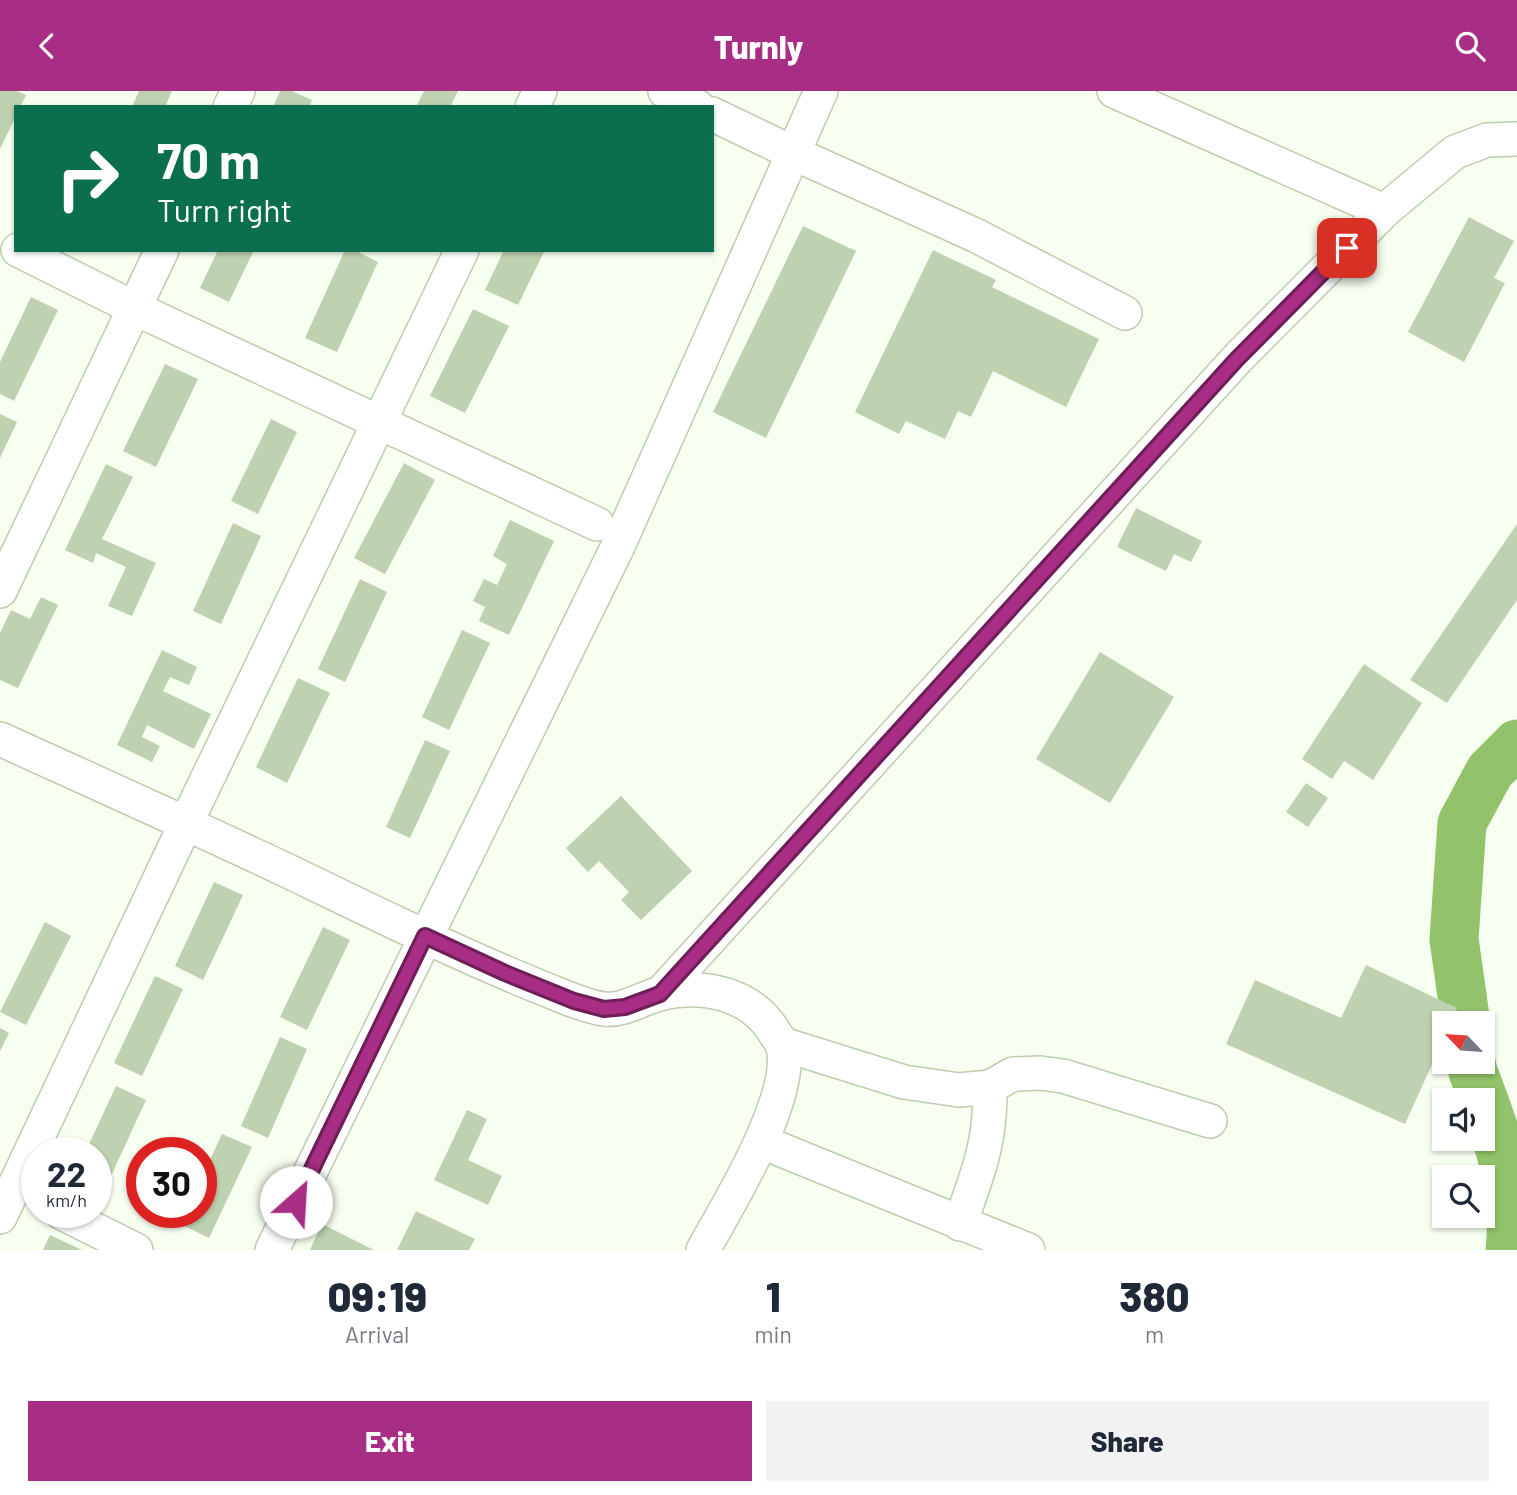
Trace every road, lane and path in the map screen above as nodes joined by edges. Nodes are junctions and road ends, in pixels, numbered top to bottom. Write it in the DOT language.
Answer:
graph roads {
  1 [pos="665,91"];
  2 [pos="821,91"];
  3 [pos="1114,91"];
  4 [pos="694,105"];
  5 [pos="714,115"];
  6 [pos="1517,139"];
  7 [pos="793,153"];
  8 [pos="1384,211"];
  9 [pos="21,252"];
  10 [pos="161,252"];
  11 [pos="461,252"];
  12 [pos="134,308"];
  13 [pos="1125,313"];
  14 [pos="379,421"];
  15 [pos="597,524"];
  16 [pos="0,591"];
  17 [pos="0,739"];
  18 [pos="186,823"];
  19 [pos="425,936"];
  20 [pos="660,994"];
  21 [pos="782,1044"];
  22 [pos="990,1087"];
  23 [pos="1210,1121"];
  24 [pos="762,1142"];
  25 [pos="13,1197"];
  26 [pos="960,1224"];
  27 [pos="92,1228"];
  28 [pos="136,1250"];
  29 [pos="272,1250"];
  30 [pos="703,1250"];
  31 [pos="1028,1250"];
  1 -- 4 [label="street"];
  2 -- 7 [label="street"];
  3 -- 8 [label="street"];
  5 -- 7 [label="street"];
  6 -- 8 [label="street"];
  7 -- 13 [label="street"];
  7 -- 19 [label="street"];
  8 -- 20 [label="street"];
  9 -- 12 [label="street"];
  10 -- 12 [label="street"];
  11 -- 14 [label="street"];
  12 -- 14 [label="street"];
  12 -- 16 [label="street"];
  14 -- 15 [label="street"];
  14 -- 18 [label="street"];
  17 -- 18 [label="street"];
  18 -- 19 [label="street"];
  18 -- 25 [label="street"];
  19 -- 20 [label="street"];
  19 -- 29 [label="street"];
  20 -- 21 [label="street"];
  21 -- 22 [label="street"];
  21 -- 24 [label="street"];
  22 -- 23 [label="street"];
  22 -- 26 [label="street"];
  24 -- 26 [label="street"];
  24 -- 30 [label="street"];
  26 -- 31 [label="street"];
  27 -- 28 [label="street"];
}
